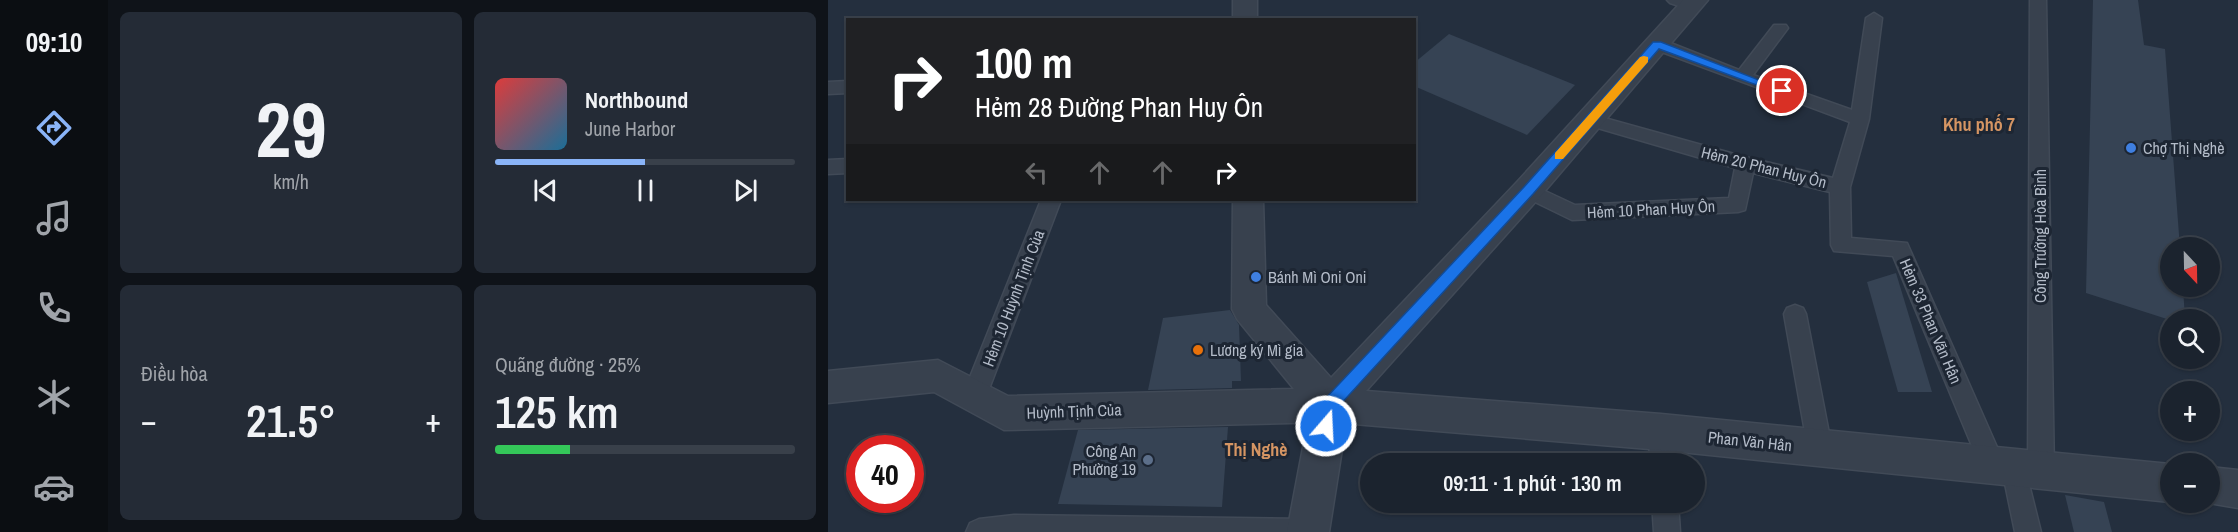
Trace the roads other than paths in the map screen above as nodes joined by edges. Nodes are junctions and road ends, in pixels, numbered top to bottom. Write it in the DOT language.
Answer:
graph roads {
  1 [pos="1245,0"];
  2 [pos="2038,0"];
  3 [pos="1687,2"];
  4 [pos="1245,18"];
  5 [pos="1874,18"];
  6 [pos="1780,28"];
  7 [pos="1657,45"];
  8 [pos="1742,77"];
  9 [pos="846,87"];
  10 [pos="828,88"];
  11 [pos="1860,119"];
  12 [pos="1590,120"];
  13 [pos="1745,164"];
  14 [pos="846,166"];
  15 [pos="828,167"];
  16 [pos="1840,187"];
  17 [pos="1528,190"];
  18 [pos="1051,201"];
  19 [pos="1248,201"];
  20 [pos="1795,314"];
  21 [pos="828,387"];
  22 [pos="974,397"];
  23 [pos="1330,405"];
  24 [pos="1662,448"];
  25 [pos="1820,449"];
  26 [pos="2016,469"];
  27 [pos="2160,482"];
  28 [pos="2220,487"];
  29 [pos="2238,489"];
  30 [pos="1666,513"];
  31 [pos="980,532"];
  32 [pos="1307,532"];
  33 [pos="1667,532"];
  34 [pos="2028,532"];
  1 -- 4 [label="street"];
  2 -- 26 [label="lane, Công Trường Hòa Bình"];
  3 -- 7 [label="street"];
  5 -- 11 [label="lane, Hẻm 20 Phan Huy Ôn"];
  6 -- 8 [label="lane"];
  7 -- 8 [label="lane"];
  7 -- 12 [label="street"];
  8 -- 11 [label="lane"];
  9 -- 10 [label="lane"];
  11 -- 16 [label="lane, Hẻm 20 Phan Huy Ôn"];
  12 -- 13 [label="lane, Hẻm 20 Phan Huy Ôn"];
  12 -- 17 [label="street"];
  13 -- 16 [label="lane, Hẻm 20 Phan Huy Ôn"];
  13 -- 17 [label="lane, Hẻm 10 Phan Huy Ôn"];
  14 -- 15 [label="lane"];
  16 -- 26 [label="lane, Hẻm 33 Phan Văn Hân"];
  17 -- 23 [label="street"];
  18 -- 22 [label="lane, Hẻm 10 Huỳnh Tịnh Của"];
  19 -- 23 [label="street"];
  20 -- 25 [label="lane"];
  21 -- 22 [label="street, Huỳnh Tịnh Của"];
  22 -- 23 [label="street, Huỳnh Tịnh Của"];
  23 -- 24 [label="street, Phan Văn Hân"];
  23 -- 32 [label="street"];
  24 -- 25 [label="street, Phan Văn Hân"];
  25 -- 26 [label="street, Phan Văn Hân"];
  26 -- 27 [label="street, Phan Văn Hân"];
  26 -- 34 [label="lane"];
  28 -- 29 [label="street"];
  30 -- 33 [label="lane"];
  31 -- 32 [label="lane"];
}
